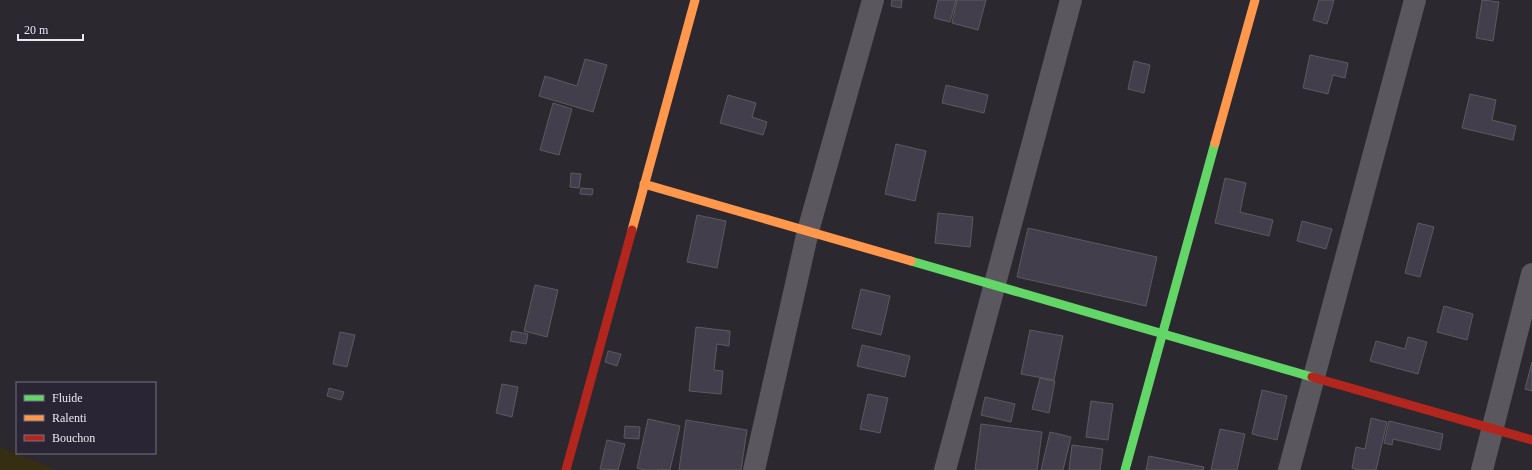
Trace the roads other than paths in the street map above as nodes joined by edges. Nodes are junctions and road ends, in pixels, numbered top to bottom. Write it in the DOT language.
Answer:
graph roads {
  1 [pos="694,0"];
  2 [pos="873,0"];
  3 [pos="1071,0"];
  4 [pos="1255,0"];
  5 [pos="1415,0"];
  6 [pos="644,184"];
  7 [pos="808,231"];
  8 [pos="1532,274"];
  9 [pos="994,285"];
  10 [pos="1163,334"];
  11 [pos="1314,377"];
  12 [pos="1493,429"];
  13 [pos="1532,440"];
  14 [pos="566,470"];
  15 [pos="754,470"];
  16 [pos="945,470"];
  17 [pos="1125,470"];
  18 [pos="1289,470"];
  19 [pos="1482,470"];
  1 -- 6 [label="street"];
  2 -- 7 [label="street"];
  3 -- 9 [label="street"];
  4 -- 10 [label="street"];
  5 -- 11 [label="street"];
  6 -- 7 [label="street"];
  6 -- 14 [label="street"];
  7 -- 9 [label="street"];
  7 -- 15 [label="street"];
  8 -- 12 [label="street"];
  9 -- 10 [label="street"];
  9 -- 16 [label="street"];
  10 -- 11 [label="street"];
  10 -- 17 [label="street"];
  11 -- 12 [label="street"];
  11 -- 18 [label="street"];
  12 -- 13 [label="street"];
  12 -- 19 [label="street"];
}
